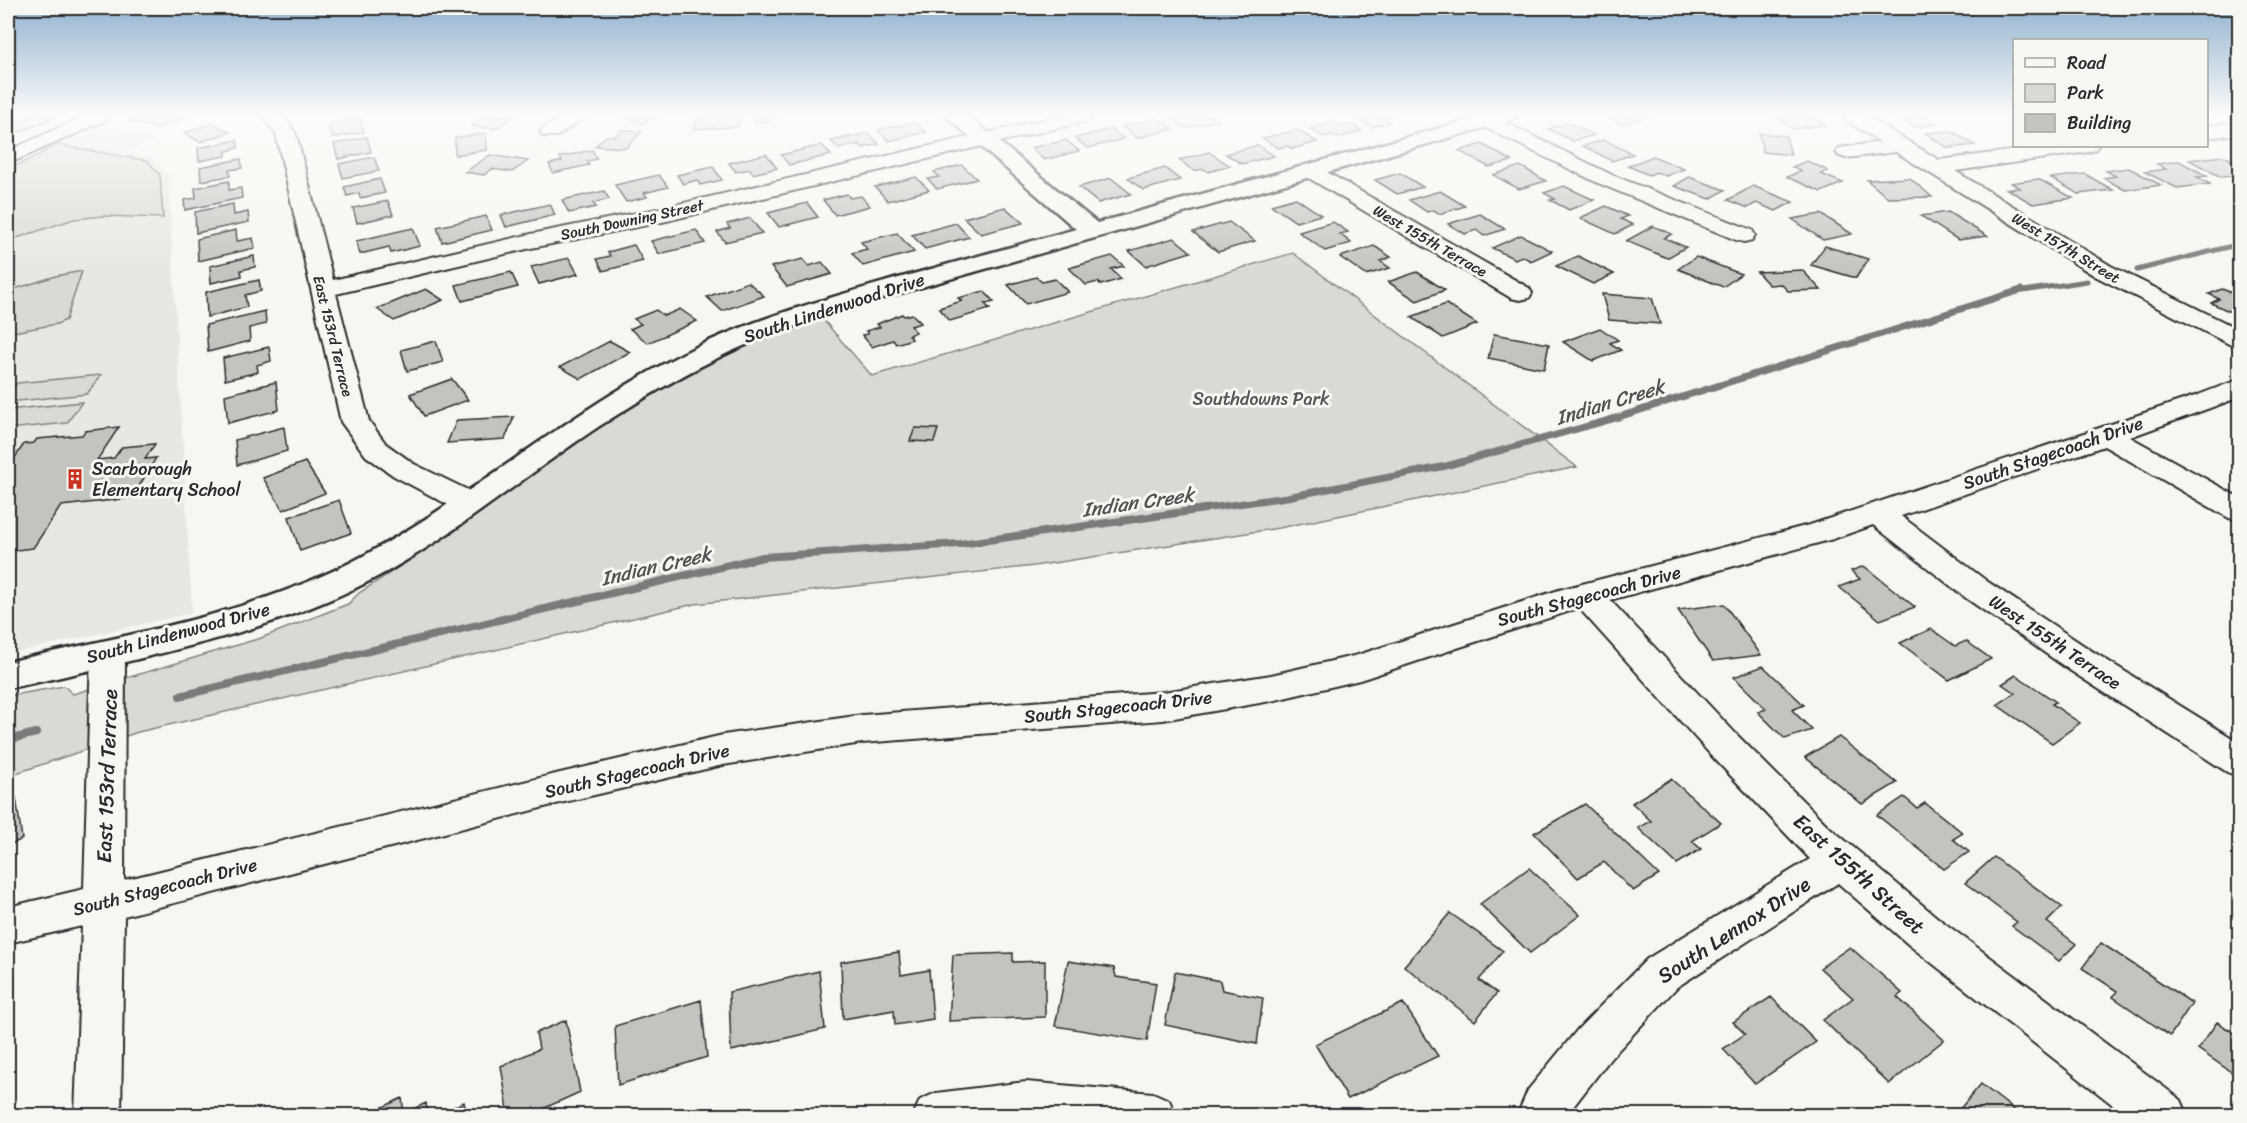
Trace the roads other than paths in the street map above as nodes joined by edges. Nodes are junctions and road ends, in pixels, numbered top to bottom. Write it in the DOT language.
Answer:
graph roads {
  1 [pos="294,168"];
  2 [pos="861,168"];
  3 [pos="1017,168"];
  4 [pos="1315,168"];
  5 [pos="1588,168"];
  6 [pos="1938,168"];
  7 [pos="1309,170"];
  8 [pos="1092,231"];
  9 [pos="1744,235"];
  10 [pos="322,290"];
  11 [pos="1520,293"];
  12 [pos="2240,340"];
  13 [pos="2240,387"];
  14 [pos="2105,435"];
  15 [pos="469,503"];
  16 [pos="2240,512"];
  17 [pos="1876,513"];
  18 [pos="1586,595"];
  19 [pos="108,652"];
  20 [pos="8,675"];
  21 [pos="2240,762"];
  22 [pos="1840,861"];
  23 [pos="102,903"];
  24 [pos="8,925"];
  25 [pos="98,1116"];
  26 [pos="936,1116"];
  27 [pos="1153,1116"];
  28 [pos="1540,1116"];
  29 [pos="2165,1116"];
  1 -- 10 [label="street, East 153rd Terrace"];
  2 -- 10 [label="street, South Downing Street"];
  3 -- 8 [label="street"];
  4 -- 7 [label="street, South Lindenwood Drive"];
  5 -- 9 [label="street"];
  6 -- 12 [label="street, West 157th Street"];
  7 -- 8 [label="street, South Lindenwood Drive"];
  7 -- 11 [label="street, West 155th Terrace"];
  8 -- 15 [label="street, South Lindenwood Drive"];
  10 -- 15 [label="street, East 153rd Terrace"];
  13 -- 14 [label="street, South Stagecoach Drive"];
  14 -- 16 [label="street"];
  14 -- 17 [label="street, South Stagecoach Drive"];
  15 -- 19 [label="street, South Lindenwood Drive"];
  17 -- 18 [label="street, South Stagecoach Drive"];
  17 -- 21 [label="street, West 155th Terrace"];
  18 -- 22 [label="street, East 155th Street"];
  18 -- 23 [label="street, South Stagecoach Drive"];
  19 -- 20 [label="street, South Lindenwood Drive"];
  19 -- 23 [label="street, East 153rd Terrace"];
  22 -- 28 [label="street, South Lennox Drive"];
  22 -- 29 [label="street, East 155th Street"];
  23 -- 24 [label="street, South Stagecoach Drive"];
  23 -- 25 [label="street, East 153rd Terrace"];
  26 -- 27 [label="street"];
}
